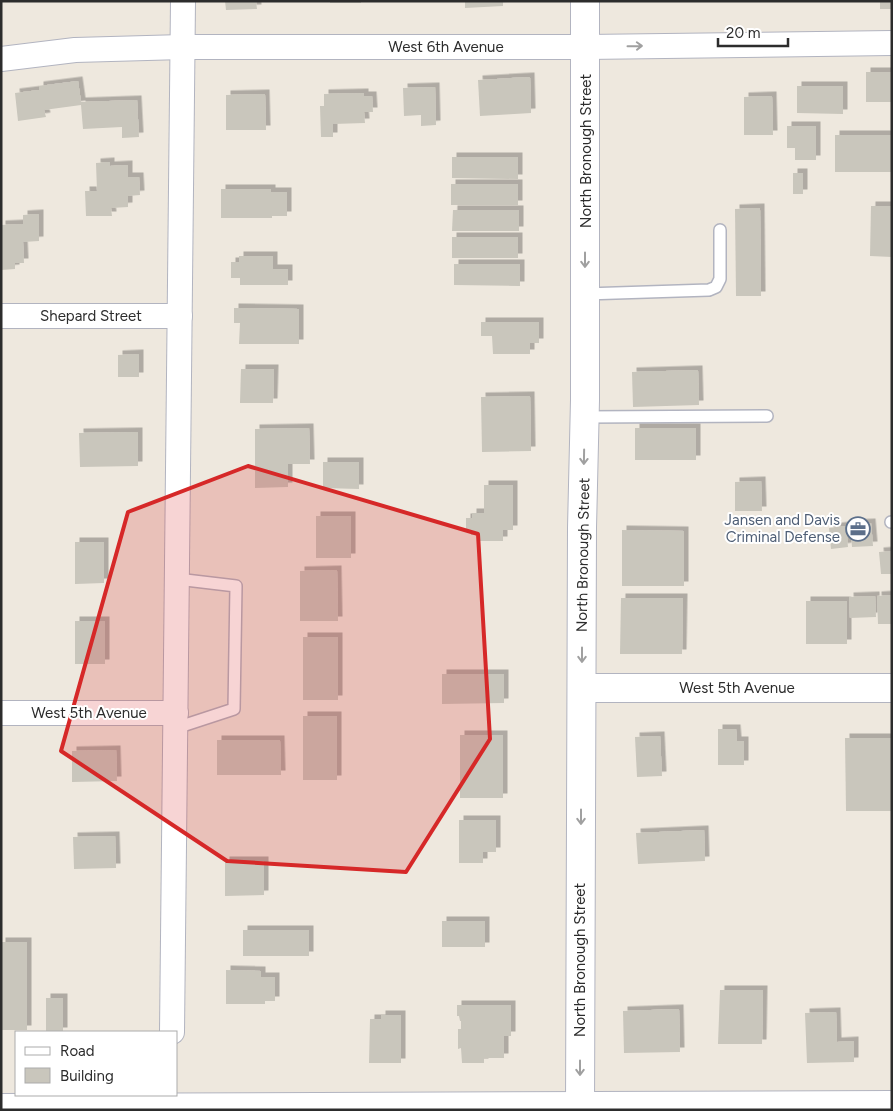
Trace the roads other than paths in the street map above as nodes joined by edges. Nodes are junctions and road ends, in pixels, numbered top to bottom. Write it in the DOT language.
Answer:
graph roads {
  1 [pos="183,1"];
  2 [pos="585,1"];
  3 [pos="892,43"];
  4 [pos="183,47"];
  5 [pos="586,47"];
  6 [pos="1,59"];
  7 [pos="720,230"];
  8 [pos="585,294"];
  9 [pos="1,316"];
  10 [pos="180,316"];
  11 [pos="767,416"];
  12 [pos="585,417"];
  13 [pos="177,579"];
  14 [pos="582,688"];
  15 [pos="892,688"];
  16 [pos="1,714"];
  17 [pos="176,721"];
  18 [pos="172,1031"];
  19 [pos="172,1101"];
  20 [pos="892,1105"];
  21 [pos="1,1108"];
  22 [pos="580,1108"];
  1 -- 4 [label="street"];
  2 -- 5 [label="street, North Bronough Street"];
  5 -- 3 [label="street, West 6th Avenue, one-way"];
  4 -- 5 [label="street, West 6th Avenue"];
  4 -- 6 [label="street, West 6th Avenue"];
  4 -- 10 [label="street"];
  5 -- 8 [label="street, North Bronough Street, one-way"];
  7 -- 8 [label="lane"];
  8 -- 12 [label="street, North Bronough Street"];
  9 -- 10 [label="street, Shepard Street"];
  10 -- 13 [label="street"];
  11 -- 12 [label="lane"];
  12 -- 14 [label="street, North Bronough Street, one-way"];
  13 -- 17 [label="street"];
  13 -- 17 [label="lane"];
  14 -- 15 [label="street, West 5th Avenue"];
  14 -- 22 [label="street, North Bronough Street, one-way"];
  16 -- 17 [label="street, West 5th Avenue"];
  17 -- 18 [label="street"];
  19 -- 21 [label="street"];
  19 -- 22 [label="street"];
  20 -- 22 [label="street"];
}
